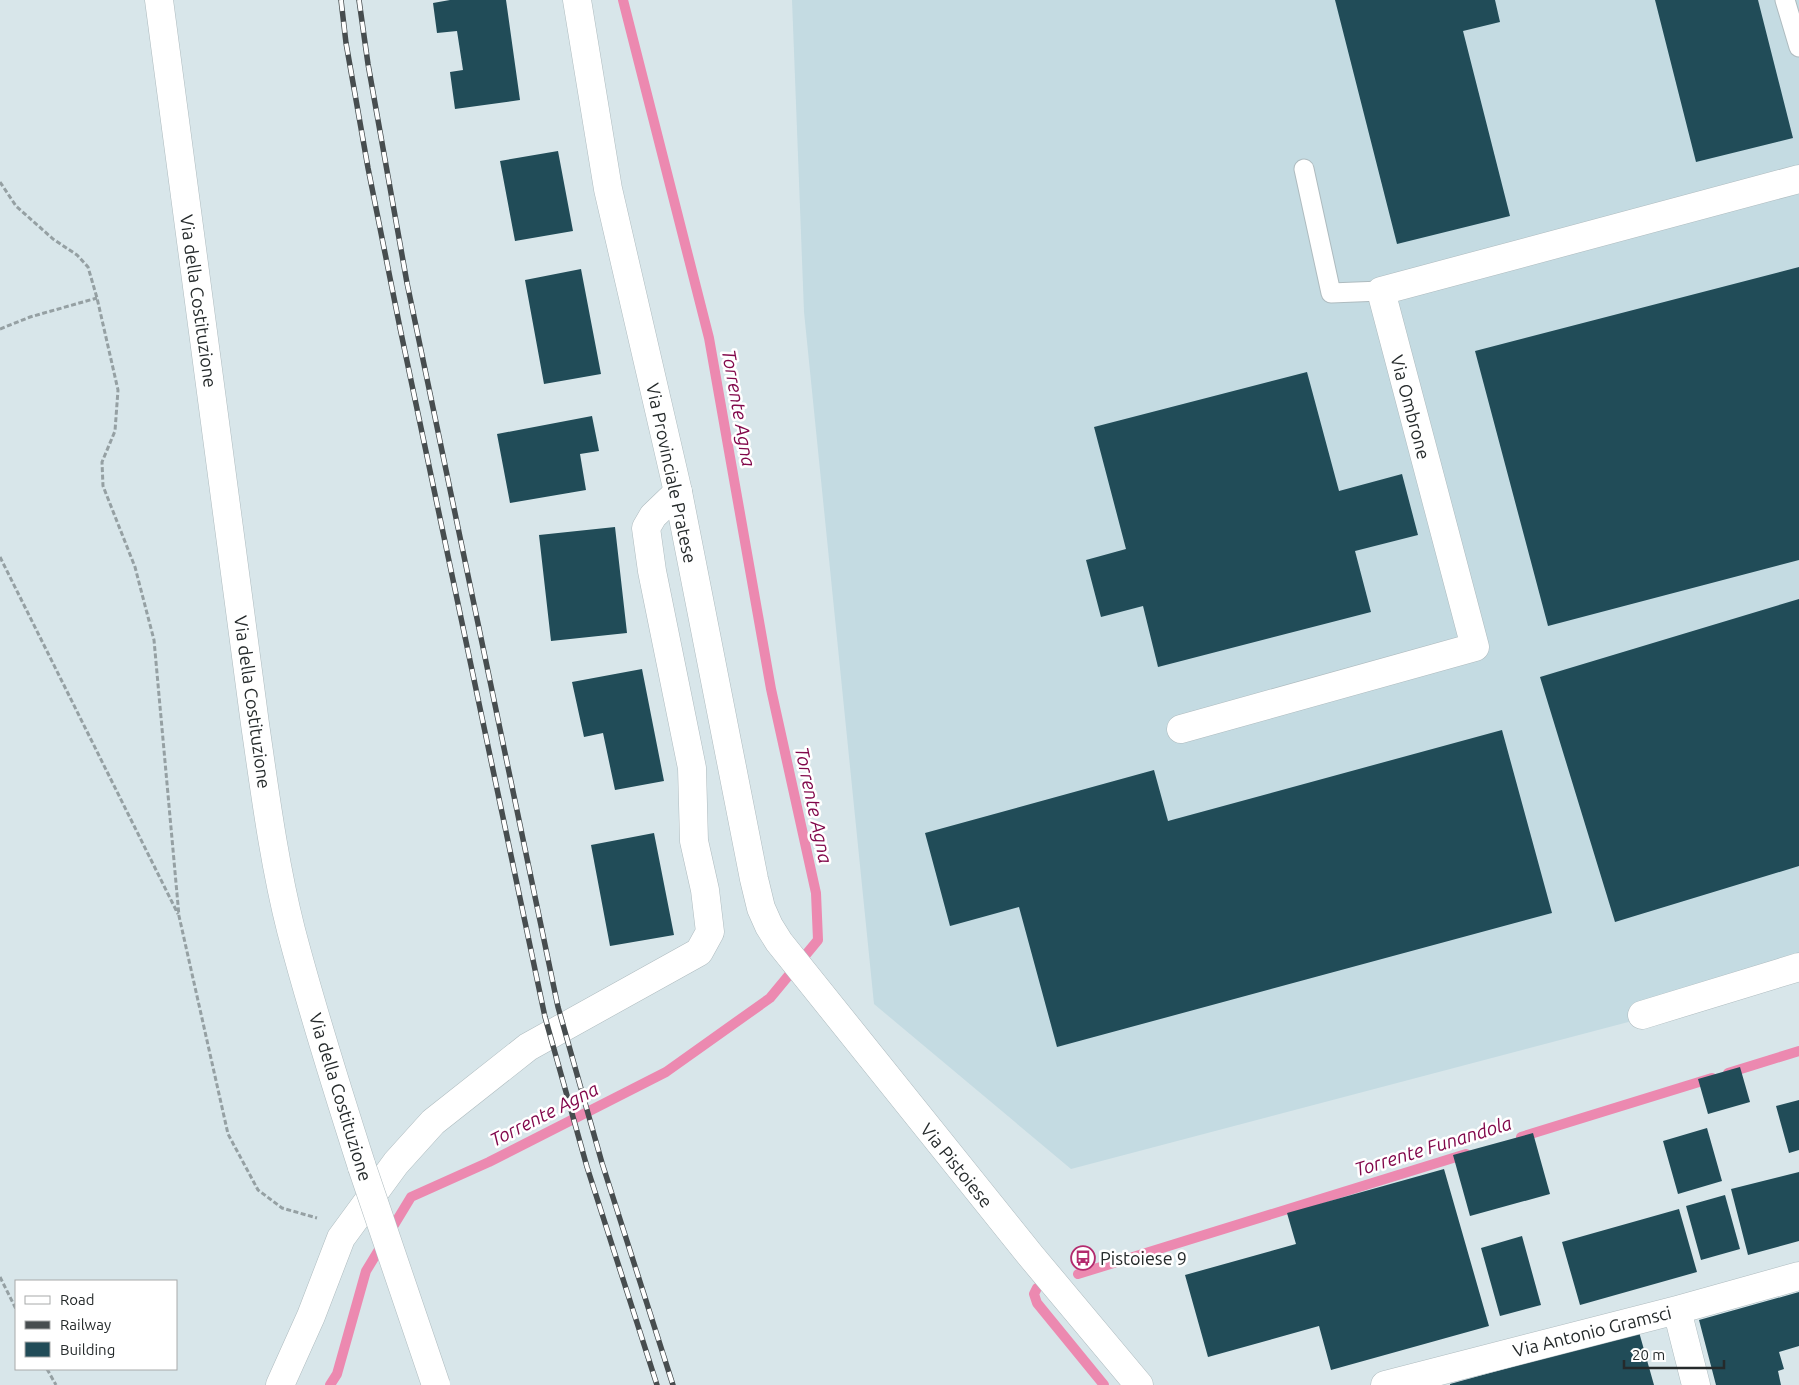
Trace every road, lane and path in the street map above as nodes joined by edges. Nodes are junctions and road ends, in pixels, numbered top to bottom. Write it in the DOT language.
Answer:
graph roads {
  1 [pos="159,0"];
  2 [pos="577,0"];
  3 [pos="1785,0"];
  4 [pos="1799,47"];
  5 [pos="1304,169"];
  6 [pos="1799,179"];
  7 [pos="0,182"];
  8 [pos="1381,291"];
  9 [pos="97,298"];
  10 [pos="0,329"];
  11 [pos="678,492"];
  12 [pos="0,557"];
  13 [pos="1181,729"];
  14 [pos="179,916"];
  15 [pos="779,942"];
  16 [pos="1799,967"];
  17 [pos="1642,1015"];
  18 [pos="341,1238"];
  19 [pos="1799,1276"];
  20 [pos="0,1277"];
  21 [pos="15,1307"];
  22 [pos="1677,1310"];
  23 [pos="48,1370"];
  24 [pos="56,1385"];
  25 [pos="280,1385"];
  26 [pos="436,1385"];
  27 [pos="1139,1385"];
  28 [pos="1385,1385"];
  29 [pos="1696,1385"];
  1 -- 26 [label="street, Via della Costituzione, bridge"];
  2 -- 11 [label="street, Via Provinciale Pratese"];
  3 -- 4 [label="lane"];
  5 -- 8 [label="lane"];
  6 -- 8 [label="street"];
  7 -- 9 [label="path"];
  8 -- 13 [label="street, Via Ombrone"];
  9 -- 10 [label="path"];
  9 -- 14 [label="path"];
  11 -- 15 [label="street, Via Provinciale Pratese"];
  11 -- 18 [label="street"];
  12 -- 14 [label="path"];
  14 -- 18 [label="path"];
  15 -- 27 [label="street, Via Pistoiese"];
  16 -- 17 [label="street"];
  18 -- 25 [label="street"];
  19 -- 22 [label="street, Via Antonio Gramsci"];
  20 -- 21 [label="path"];
  22 -- 28 [label="street, Via Antonio Gramsci"];
  22 -- 29 [label="street"];
  23 -- 24 [label="path"];
}
